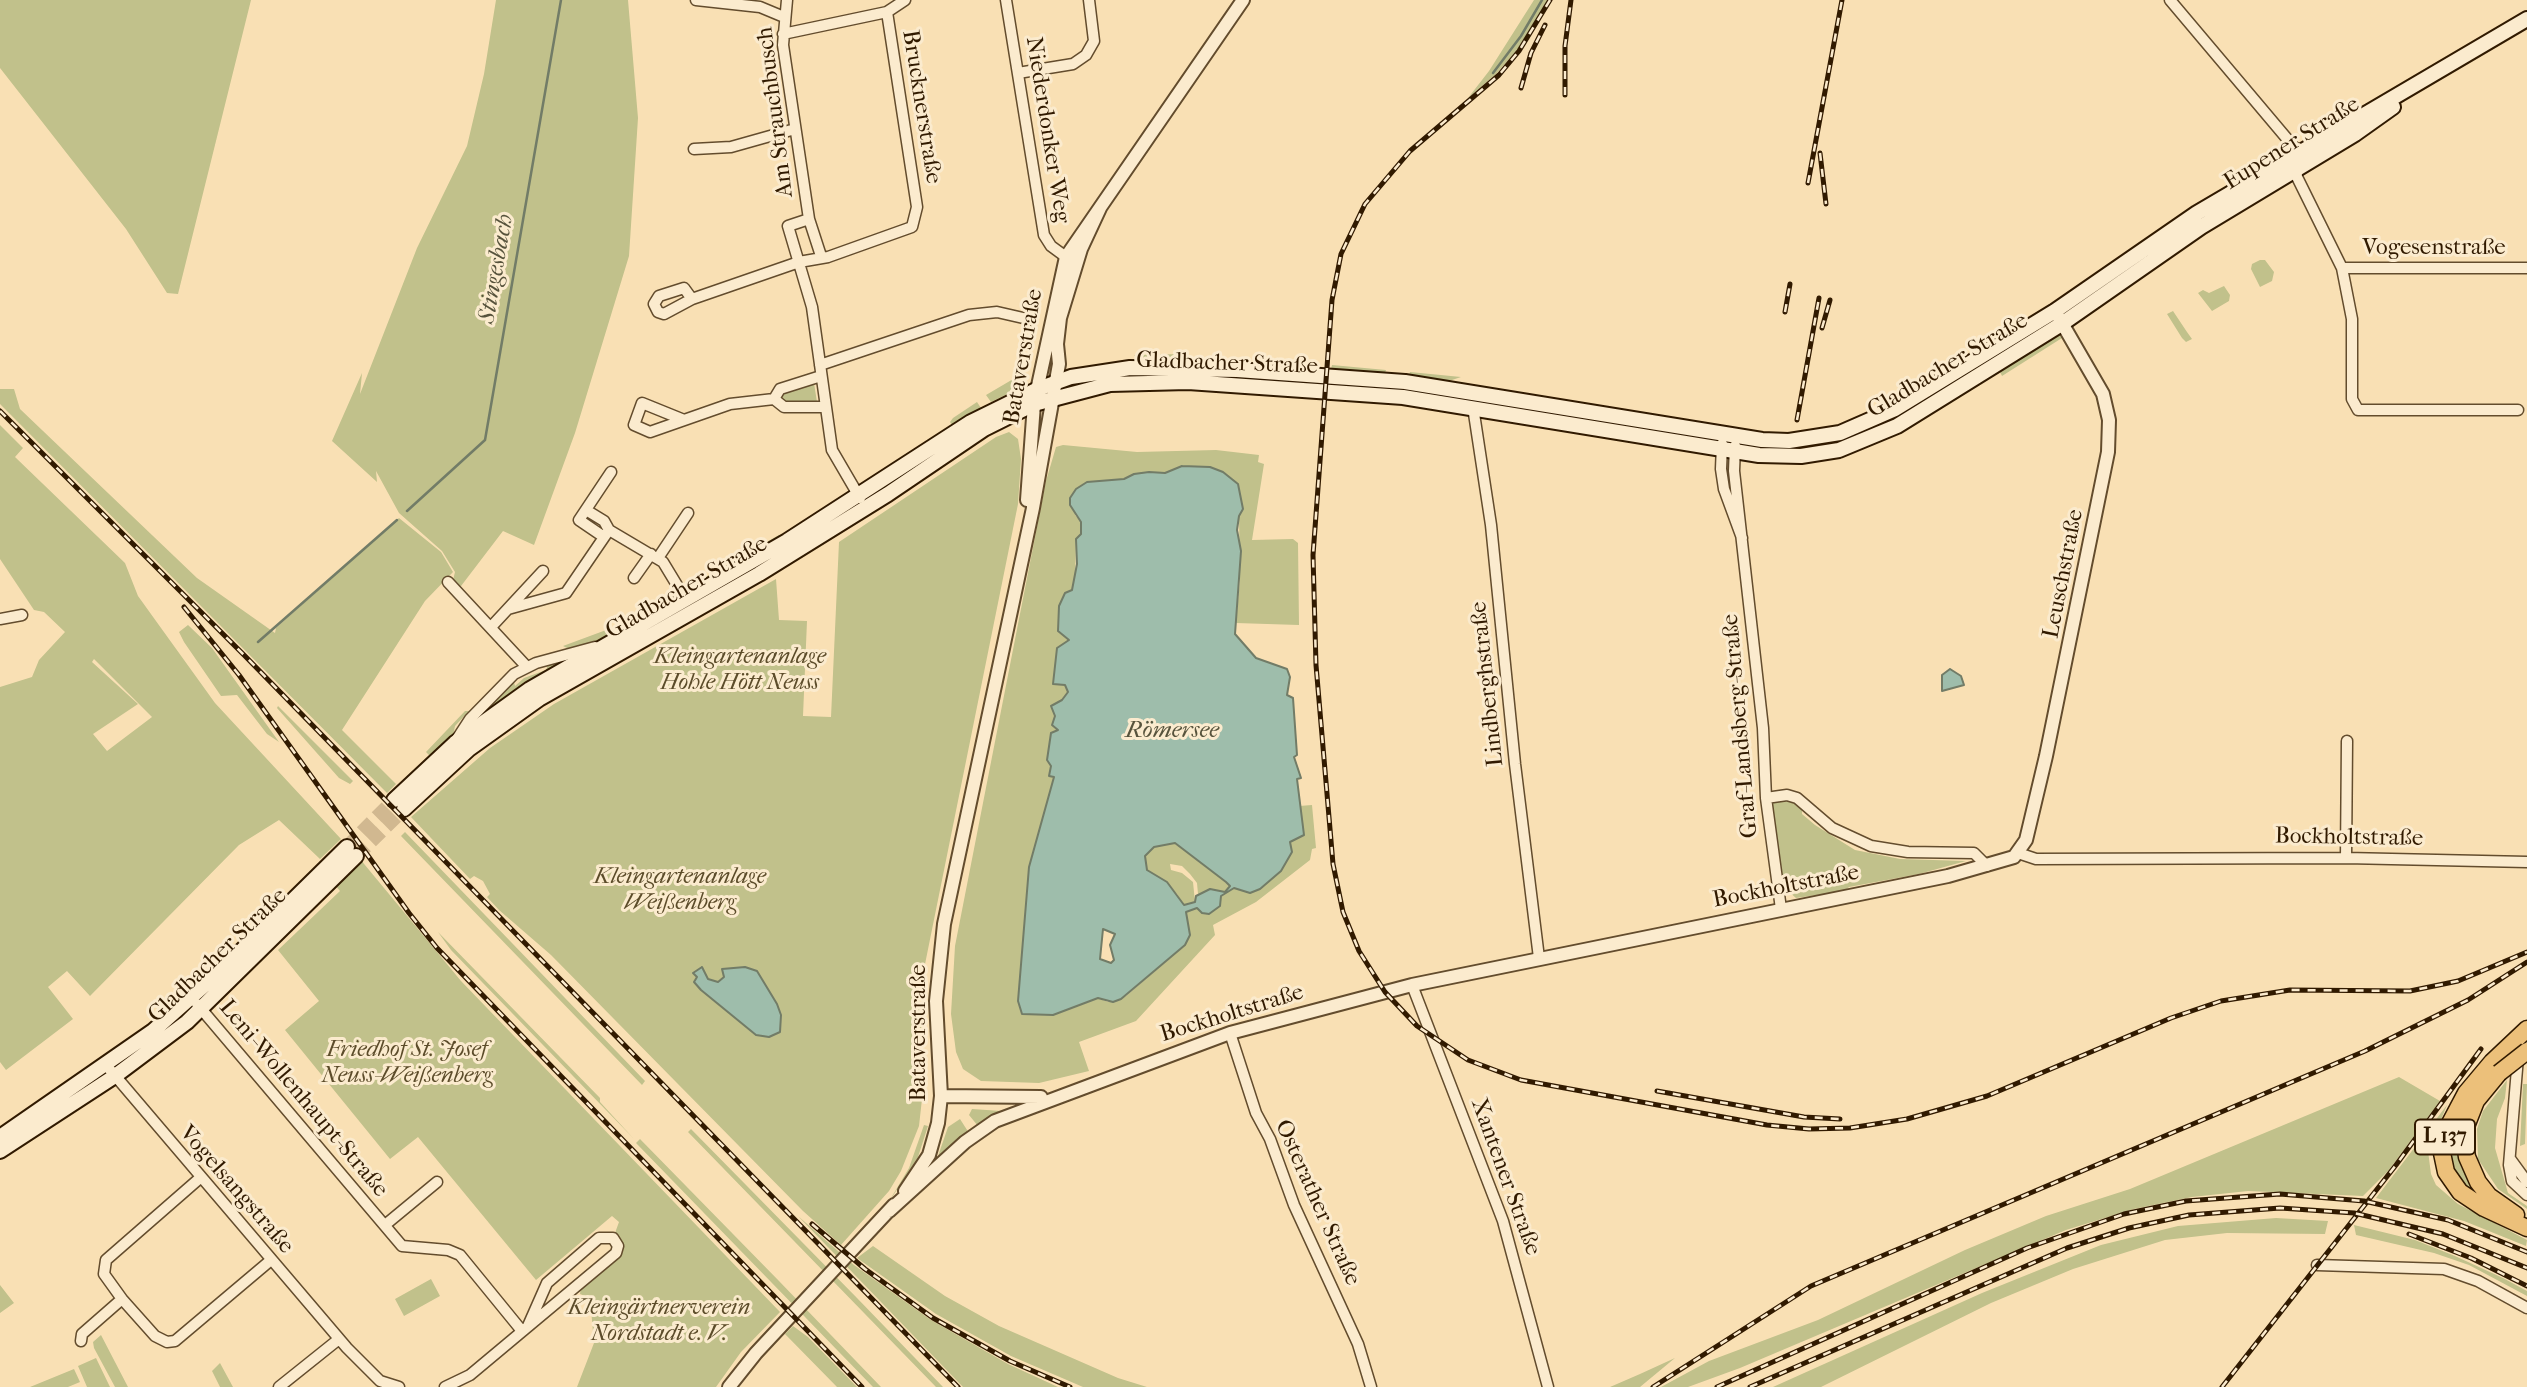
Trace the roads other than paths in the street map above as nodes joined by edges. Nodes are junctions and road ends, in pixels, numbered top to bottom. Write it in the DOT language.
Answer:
graph roads {
  1 [pos="696,0"];
  2 [pos="787,0"];
  3 [pos="905,0"];
  4 [pos="1006,0"];
  5 [pos="1089,0"];
  6 [pos="1243,0"];
  7 [pos="2170,0"];
  8 [pos="709,2"];
  9 [pos="887,12"];
  10 [pos="784,17"];
  11 [pos="2527,19"];
  12 [pos="2527,28"];
  13 [pos="783,34"];
  14 [pos="1018,73"];
  15 [pos="796,129"];
  16 [pos="694,149"];
  17 [pos="2295,162"];
  18 [pos="1101,206"];
  19 [pos="809,219"];
  20 [pos="1081,249"];
  21 [pos="821,256"];
  22 [pos="1066,257"];
  23 [pos="799,262"];
  24 [pos="2342,268"];
  25 [pos="2527,268"];
  26 [pos="692,299"];
  27 [pos="2082,301"];
  28 [pos="1060,317"];
  29 [pos="2059,317"];
  30 [pos="1032,320"];
  31 [pos="820,370"];
  32 [pos="1056,382"];
  33 [pos="1038,388"];
  34 [pos="1469,391"];
  35 [pos="1052,398"];
  36 [pos="774,399"];
  37 [pos="1034,404"];
  38 [pos="826,407"];
  39 [pos="1473,407"];
  40 [pos="2518,410"];
  41 [pos="684,420"];
  42 [pos="1730,435"];
  43 [pos="1720,449"];
  44 [pos="1736,452"];
  45 [pos="611,472"];
  46 [pos="860,497"];
  47 [pos="688,513"];
  48 [pos="835,527"];
  49 [pos="1026,528"];
  50 [pos="606,534"];
  51 [pos="1742,538"];
  52 [pos="654,556"];
  53 [pos="543,570"];
  54 [pos="634,578"];
  55 [pos="448,582"];
  56 [pos="686,600"];
  57 [pos="508,609"];
  58 [pos="22,615"];
  59 [pos="0,619"];
  60 [pos="491,627"];
  61 [pos="609,642"];
  62 [pos="526,666"];
  63 [pos="2347,741"];
  64 [pos="455,743"];
  65 [pos="1766,798"];
  66 [pos="351,851"];
  67 [pos="2018,853"];
  68 [pos="2346,858"];
  69 [pos="2527,862"];
  70 [pos="1987,866"];
  71 [pos="1781,909"];
  72 [pos="1539,958"];
  73 [pos="1412,985"];
  74 [pos="197,1004"];
  75 [pos="2527,1031"];
  76 [pos="1230,1033"];
  77 [pos="2527,1051"];
  78 [pos="110,1071"];
  79 [pos="1069,1091"];
  80 [pos="941,1096"];
  81 [pos="0,1137"];
  82 [pos="0,1151"];
  83 [pos="2511,1160"];
  84 [pos="200,1178"];
  85 [pos="437,1182"];
  86 [pos="2527,1182"];
  87 [pos="2527,1195"];
  88 [pos="889,1211"];
  89 [pos="2527,1222"];
  90 [pos="385,1225"];
  91 [pos="2527,1228"];
  92 [pos="271,1260"];
  93 [pos="2317,1265"];
  94 [pos="122,1299"];
  95 [pos="2527,1308"];
  96 [pos="525,1329"];
  97 [pos="339,1339"];
  98 [pos="81,1341"];
  99 [pos="279,1387"];
  100 [pos="399,1387"];
  101 [pos="445,1387"];
  102 [pos="730,1387"];
  103 [pos="1371,1387"];
  104 [pos="1548,1387"];
  1 -- 8 [label="street"];
  2 -- 10 [label="street, Am Strauchbusch"];
  3 -- 9 [label="street"];
  4 -- 14 [label="street, Niederdonker Weg"];
  5 -- 14 [label="street"];
  6 -- 18 [label="street, Bataverstraße"];
  7 -- 17 [label="street, Eupener Straße"];
  8 -- 10 [label="street"];
  9 -- 13 [label="street"];
  9 -- 21 [label="street, Brucknerstraße"];
  10 -- 13 [label="street, Am Strauchbusch"];
  11 -- 17 [label="main road, Eupener Straße"];
  12 -- 17 [label="main road, Eupener Straße"];
  13 -- 15 [label="street, Am Strauchbusch"];
  14 -- 22 [label="street, Niederdonker Weg"];
  15 -- 16 [label="street"];
  15 -- 19 [label="street, Am Strauchbusch"];
  17 -- 24 [label="street"];
  17 -- 27 [label="main road, Eupener Straße"];
  18 -- 20 [label="street, Bataverstraße"];
  18 -- 22 [label="street, Bataverstraße"];
  19 -- 21 [label="street, Am Strauchbusch"];
  19 -- 23 [label="street, Am Strauchbusch"];
  20 -- 22 [label="street"];
  20 -- 28 [label="street, Bataverstraße"];
  21 -- 23 [label="street"];
  22 -- 28 [label="street"];
  22 -- 33 [label="street, Bataverstraße"];
  23 -- 26 [label="street"];
  23 -- 31 [label="street, Am Strauchbusch"];
  24 -- 25 [label="street, Vogesenstraße"];
  24 -- 40 [label="street"];
  27 -- 29 [label="main road, Gladbacher Straße"];
  28 -- 32 [label="street, Bataverstraße"];
  29 -- 42 [label="main road, Gladbacher Straße"];
  29 -- 44 [label="main road, Gladbacher Straße"];
  29 -- 67 [label="street, Leuschstraße"];
  30 -- 31 [label="street"];
  31 -- 36 [label="street"];
  31 -- 38 [label="street, Am Strauchbusch"];
  32 -- 33 [label="main road, Gladbacher Straße"];
  32 -- 34 [label="main road, Gladbacher Straße"];
  32 -- 35 [label="street, Bataverstraße"];
  33 -- 37 [label="street, Bataverstraße"];
  33 -- 46 [label="main road, Gladbacher Straße"];
  34 -- 39 [label="main road"];
  34 -- 42 [label="main road, Gladbacher Straße"];
  35 -- 37 [label="main road, Gladbacher Straße"];
  35 -- 39 [label="main road, Gladbacher Straße"];
  35 -- 49 [label="street, Bataverstraße"];
  36 -- 38 [label="street"];
  36 -- 41 [label="street"];
  37 -- 48 [label="main road, Gladbacher Straße"];
  37 -- 49 [label="street, Bataverstraße"];
  38 -- 46 [label="street, Am Strauchbusch"];
  39 -- 43 [label="main road, Gladbacher Straße"];
  39 -- 72 [label="street, Lindberghstraße"];
  41 -- 41 [label="street"];
  42 -- 43 [label="street"];
  42 -- 44 [label="street, Graf-Landsberg-Straße"];
  43 -- 44 [label="main road, Gladbacher Straße"];
  43 -- 51 [label="street, Graf-Landsberg-Straße"];
  44 -- 51 [label="street, Graf-Landsberg-Straße"];
  45 -- 50 [label="street, Gladbacher Straße"];
  46 -- 48 [label="street"];
  46 -- 56 [label="main road, Gladbacher Straße"];
  47 -- 52 [label="street, Gladbacher Straße"];
  48 -- 64 [label="main road, Gladbacher Straße"];
  49 -- 80 [label="street, Bataverstraße"];
  50 -- 52 [label="street, Gladbacher Straße"];
  50 -- 57 [label="street"];
  51 -- 65 [label="street, Graf-Landsberg-Straße"];
  52 -- 54 [label="street, Gladbacher Straße"];
  52 -- 56 [label="street, Gladbacher Straße"];
  53 -- 57 [label="street"];
  55 -- 60 [label="street"];
  56 -- 61 [label="main road, Gladbacher Straße"];
  57 -- 60 [label="street"];
  58 -- 59 [label="street"];
  60 -- 62 [label="street"];
  61 -- 62 [label="street, Gladbacher Straße"];
  61 -- 64 [label="main road, Gladbacher Straße"];
  62 -- 64 [label="street, Gladbacher Straße"];
  63 -- 68 [label="street"];
  65 -- 70 [label="street"];
  65 -- 71 [label="street, Graf-Landsberg-Straße"];
  66 -- 74 [label="main road, Gladbacher Straße"];
  67 -- 68 [label="street, Bockholtstraße"];
  67 -- 70 [label="street, Bockholtstraße"];
  68 -- 69 [label="street, Bockholtstraße"];
  70 -- 71 [label="street, Bockholtstraße"];
  71 -- 72 [label="street, Bockholtstraße"];
  72 -- 73 [label="street, Bockholtstraße"];
  73 -- 76 [label="street, Bockholtstraße"];
  73 -- 104 [label="street, Xantener Straße"];
  74 -- 78 [label="main road, Gladbacher Straße"];
  74 -- 90 [label="street, Leni-Wollenhaupt-Straße"];
  75 -- 83 [label="street"];
  75 -- 91 [label="main road, L 137"];
  76 -- 79 [label="street, Bockholtstraße"];
  76 -- 103 [label="street, Osterather Straße"];
  77 -- 89 [label="main road, L 137, bridge"];
  78 -- 81 [label="main road, Gladbacher Straße"];
  78 -- 82 [label="main road, Gladbacher Straße"];
  78 -- 84 [label="street, Vogelsangstraße"];
  79 -- 80 [label="street, Bockholtstraße"];
  79 -- 88 [label="street, Bockholtstraße"];
  80 -- 88 [label="street, Bataverstraße"];
  83 -- 86 [label="street"];
  83 -- 87 [label="street"];
  84 -- 92 [label="street, Vogelsangstraße"];
  84 -- 94 [label="street"];
  85 -- 90 [label="street, Leni-Wollenhaupt-Straße"];
  88 -- 102 [label="street, Bataverstraße"];
  90 -- 96 [label="street, Leni-Wollenhaupt-Straße"];
  92 -- 94 [label="street"];
  92 -- 97 [label="street, Vogelsangstraße"];
  93 -- 95 [label="street"];
  94 -- 98 [label="street"];
  96 -- 96 [label="street"];
  96 -- 101 [label="street"];
  97 -- 99 [label="street"];
  97 -- 100 [label="street, Vogelsangstraße"];
}
